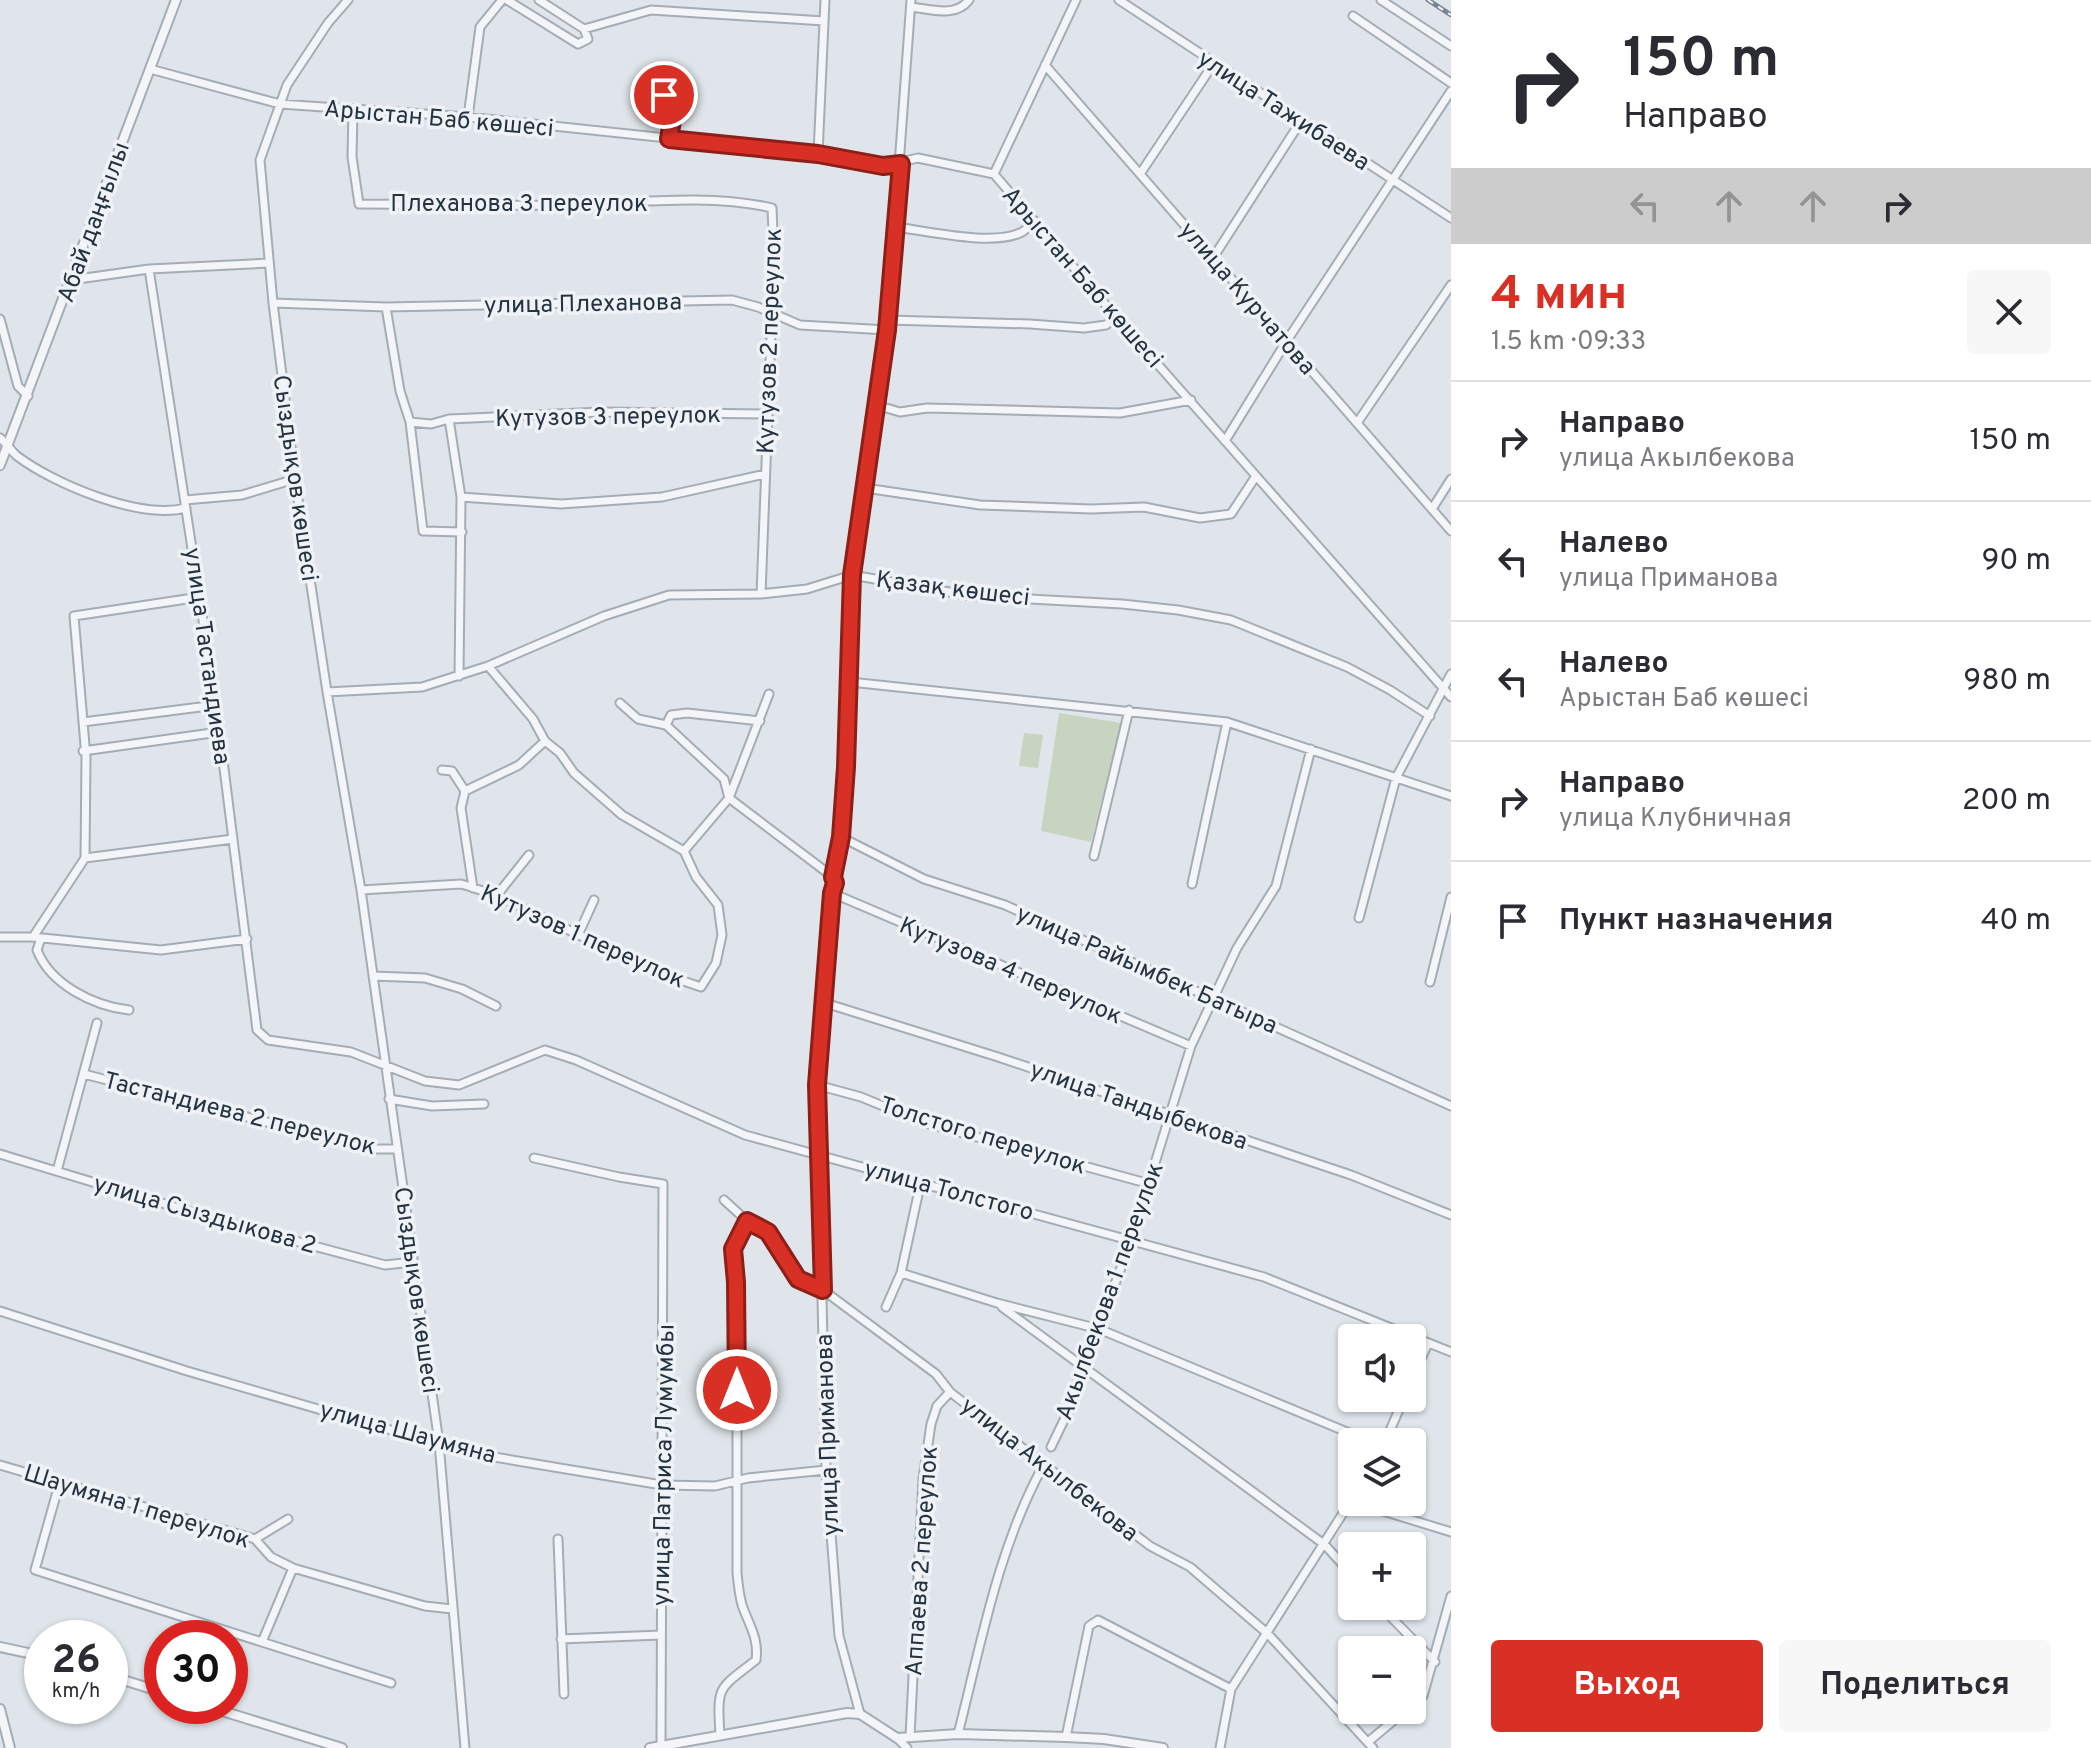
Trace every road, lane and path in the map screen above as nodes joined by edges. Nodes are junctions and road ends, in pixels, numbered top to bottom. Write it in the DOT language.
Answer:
graph roads {
  1 [pos="176,0"];
  2 [pos="348,0"];
  3 [pos="505,0"];
  4 [pos="539,0"];
  5 [pos="825,0"];
  6 [pos="969,0"];
  7 [pos="1076,0"];
  8 [pos="1119,0"];
  9 [pos="1381,0"];
  10 [pos="911,3"];
  11 [pos="1353,16"];
  12 [pos="824,21"];
  13 [pos="584,29"];
  14 [pos="1451,46"];
  15 [pos="1214,63"];
  16 [pos="1045,65"];
  17 [pos="150,69"];
  18 [pos="1451,83"];
  19 [pos="1451,91"];
  20 [pos="664,95"];
  21 [pos="280,104"];
  22 [pos="353,111"];
  23 [pos="468,117"];
  24 [pos="1301,121"];
  25 [pos="669,139"];
  26 [pos="818,154"];
  27 [pos="901,164"];
  28 [pos="994,174"];
  29 [pos="1140,174"];
  30 [pos="1393,181"];
  31 [pos="772,208"];
  32 [pos="1451,218"];
  33 [pos="1035,221"];
  34 [pos="896,227"];
  35 [pos="1213,258"];
  36 [pos="269,263"];
  37 [pos="149,269"];
  38 [pos="71,280"];
  39 [pos="1451,285"];
  40 [pos="273,303"];
  41 [pos="386,307"];
  42 [pos="771,313"];
  43 [pos="1116,317"];
  44 [pos="0,319"];
  45 [pos="888,320"];
  46 [pos="887,330"];
  47 [pos="1286,342"];
  48 [pos="28,396"];
  49 [pos="1191,400"];
  50 [pos="876,405"];
  51 [pos="767,414"];
  52 [pos="449,419"];
  53 [pos="410,422"];
  54 [pos="1357,423"];
  55 [pos="4,441"];
  56 [pos="1225,441"];
  57 [pos="0,465"];
  58 [pos="765,474"];
  59 [pos="1256,476"];
  60 [pos="295,479"];
  61 [pos="1451,479"];
  62 [pos="865,488"];
  63 [pos="461,497"];
  64 [pos="185,504"];
  65 [pos="1432,509"];
  66 [pos="1451,531"];
  67 [pos="462,532"];
  68 [pos="852,575"];
  69 [pos="761,594"];
  70 [pos="200,597"];
  71 [pos="488,666"];
  72 [pos="1451,674"];
  73 [pos="459,676"];
  74 [pos="850,682"];
  75 [pos="1442,687"];
  76 [pos="327,692"];
  77 [pos="769,694"];
  78 [pos="1451,697"];
  79 [pos="620,703"];
  80 [pos="216,705"];
  81 [pos="1129,710"];
  82 [pos="1430,716"];
  83 [pos="760,721"];
  84 [pos="83,722"];
  85 [pos="1227,722"];
  86 [pos="666,725"];
  87 [pos="219,732"];
  88 [pos="545,741"];
  89 [pos="1311,749"];
  90 [pos="83,751"];
  91 [pos="442,770"];
  92 [pos="1396,778"];
  93 [pos="465,791"];
  94 [pos="1451,796"];
  95 [pos="729,798"];
  96 [pos="841,837"];
  97 [pos="233,839"];
  98 [pos="684,851"];
  99 [pos="529,855"];
  100 [pos="1094,856"];
  101 [pos="85,858"];
  102 [pos="833,877"];
  103 [pos="1192,884"];
  104 [pos="473,888"];
  105 [pos="361,890"];
  106 [pos="832,893"];
  107 [pos="497,895"];
  108 [pos="1451,897"];
  109 [pos="594,900"];
  110 [pos="1359,918"];
  111 [pos="578,935"];
  112 [pos="0,937"];
  113 [pos="37,937"];
  114 [pos="247,939"];
  115 [pos="373,976"];
  116 [pos="1430,982"];
  117 [pos="1213,999"];
  118 [pos="825,1003"];
  119 [pos="496,1006"];
  120 [pos="129,1010"];
  121 [pos="97,1023"];
  122 [pos="268,1040"];
  123 [pos="1191,1046"];
  124 [pos="384,1063"];
  125 [pos="84,1074"];
  126 [pos="817,1085"];
  127 [pos="389,1099"];
  128 [pos="484,1104"];
  129 [pos="1451,1106"];
  130 [pos="1168,1116"];
  131 [pos="396,1149"];
  132 [pos="0,1154"];
  133 [pos="819,1155"];
  134 [pos="534,1158"];
  135 [pos="57,1171"];
  136 [pos="921,1181"];
  137 [pos="1150,1184"];
  138 [pos="724,1200"];
  139 [pos="1451,1215"];
  140 [pos="747,1221"];
  141 [pos="1131,1241"];
  142 [pos="413,1262"];
  143 [pos="901,1273"];
  144 [pos="823,1290"];
  145 [pos="997,1303"];
  146 [pos="886,1307"];
  147 [pos="0,1311"];
  148 [pos="1032,1312"];
  149 [pos="1029,1327"];
  150 [pos="1099,1329"];
  151 [pos="1428,1343"];
  152 [pos="1426,1348"];
  153 [pos="1451,1352"];
  154 [pos="1082,1367"];
  155 [pos="950,1392"];
  156 [pos="1338,1428"];
  157 [pos="439,1443"];
  158 [pos="1051,1447"];
  159 [pos="0,1465"];
  160 [pos="1043,1466"];
  161 [pos="826,1470"];
  162 [pos="60,1481"];
  163 [pos="737,1483"];
  164 [pos="662,1485"];
  165 [pos="1342,1516"];
  166 [pos="1399,1516"];
  167 [pos="288,1519"];
  168 [pos="1451,1532"];
  169 [pos="255,1539"];
  170 [pos="558,1539"];
  171 [pos="1325,1545"];
  172 [pos="1338,1559"];
  173 [pos="293,1568"];
  174 [pos="1451,1596"];
  175 [pos="452,1609"];
  176 [pos="1394,1620"];
  177 [pos="1268,1634"];
  178 [pos="661,1635"];
  179 [pos="561,1639"];
  180 [pos="262,1642"];
  181 [pos="0,1647"];
  182 [pos="24,1652"];
  183 [pos="1435,1662"];
  184 [pos="391,1683"];
  185 [pos="1426,1688"];
  186 [pos="1231,1689"];
  187 [pos="564,1694"];
  188 [pos="0,1709"];
  189 [pos="860,1714"];
  190 [pos="248,1719"];
  191 [pos="1392,1724"];
  192 [pos="958,1734"];
  193 [pos="720,1735"];
  194 [pos="910,1736"];
  195 [pos="1066,1737"];
  196 [pos="897,1738"];
  197 [pos="1371,1745"];
  198 [pos="661,1746"];
  199 [pos="686,1746"];
  200 [pos="1139,1747"];
  201 [pos="10,1748"];
  202 [pos="342,1748"];
  203 [pos="465,1748"];
  204 [pos="650,1748"];
  205 [pos="907,1748"];
  206 [pos="1163,1748"];
  207 [pos="1220,1748"];
  1 -- 17 [label="street, Абай даңғылы"];
  2 -- 21 [label="street, Сыздықов көшесі"];
  3 -- 13 [label="street"];
  3 -- 23 [label="street"];
  4 -- 13 [label="street"];
  5 -- 12 [label="street"];
  6 -- 10 [label="street, улица Приманова"];
  7 -- 16 [label="street"];
  8 -- 15 [label="street, улица Тажибаева"];
  9 -- 14 [label="street"];
  10 -- 27 [label="street, улица Приманова"];
  11 -- 18 [label="street"];
  12 -- 13 [label="street"];
  12 -- 26 [label="street"];
  15 -- 24 [label="street, улица Тажибаева"];
  15 -- 29 [label="street"];
  16 -- 28 [label="street"];
  16 -- 29 [label="street, улица Курчатова"];
  17 -- 21 [label="street, Арыстан Баб көшесі"];
  17 -- 38 [label="street, Абай даңғылы"];
  19 -- 30 [label="street"];
  20 -- 25 [label="street"];
  21 -- 22 [label="street, Арыстан Баб көшесі"];
  21 -- 36 [label="street, Сыздықов көшесі"];
  22 -- 23 [label="street, Арыстан Баб көшесі"];
  22 -- 31 [label="street, Плеханова 3 переулок"];
  23 -- 25 [label="street, Арыстан Баб көшесі"];
  24 -- 30 [label="street, улица Тажибаева"];
  24 -- 35 [label="street"];
  25 -- 26 [label="street, Арыстан Баб көшесі"];
  26 -- 27 [label="street, Арыстан Баб көшесі"];
  27 -- 28 [label="street, Арыстан Баб көшесі"];
  27 -- 34 [label="street, улица Приманова"];
  28 -- 33 [label="street, Арыстан Баб көшесі"];
  29 -- 35 [label="street, улица Курчатова"];
  30 -- 32 [label="street, улица Тажибаева"];
  30 -- 47 [label="street"];
  31 -- 42 [label="street, Кутузов 2 переулок"];
  33 -- 34 [label="street"];
  33 -- 43 [label="street, Арыстан Баб көшесі"];
  34 -- 45 [label="street, улица Приманова"];
  35 -- 47 [label="street, улица Курчатова"];
  36 -- 37 [label="street"];
  36 -- 40 [label="street, Сыздықов көшесі"];
  37 -- 38 [label="street"];
  37 -- 64 [label="street, улица Тастандиева"];
  38 -- 48 [label="street, Абай даңғылы"];
  39 -- 54 [label="street"];
  40 -- 41 [label="street, улица Плеханова"];
  40 -- 60 [label="street, Сыздықов көшесі"];
  41 -- 42 [label="street, улица Плеханова"];
  41 -- 53 [label="street"];
  42 -- 46 [label="street, улица Плеханова"];
  42 -- 51 [label="street, Кутузов 2 переулок"];
  43 -- 45 [label="street"];
  43 -- 49 [label="street, Арыстан Баб көшесі"];
  44 -- 48 [label="street"];
  45 -- 46 [label="street, улица Приманова"];
  46 -- 50 [label="street, улица Приманова"];
  47 -- 54 [label="street, улица Курчатова"];
  47 -- 56 [label="street"];
  48 -- 55 [label="street, Абай даңғылы"];
  49 -- 50 [label="street"];
  49 -- 56 [label="street, Арыстан Баб көшесі"];
  50 -- 62 [label="street, улица Приманова"];
  51 -- 52 [label="street, Кутузов 3 переулок"];
  51 -- 58 [label="street, Кутузов 2 переулок"];
  52 -- 53 [label="street, Кутузов 3 переулок"];
  52 -- 63 [label="street"];
  53 -- 67 [label="street"];
  54 -- 65 [label="street, улица Курчатова"];
  55 -- 57 [label="street, Абай даңғылы"];
  55 -- 64 [label="street"];
  56 -- 59 [label="street, Арыстан Баб көшесі"];
  58 -- 63 [label="street, Кутузов 2 переулок"];
  58 -- 69 [label="street, Кутузов 2 переулок"];
  59 -- 62 [label="street"];
  59 -- 75 [label="street, Арыстан Баб көшесі"];
  60 -- 64 [label="street"];
  60 -- 76 [label="street, Сыздықов көшесі"];
  61 -- 65 [label="street"];
  62 -- 68 [label="street, улица Приманова"];
  63 -- 67 [label="street"];
  64 -- 70 [label="street, улица Тастандиева"];
  65 -- 66 [label="street, улица Курчатова"];
  67 -- 73 [label="street"];
  68 -- 69 [label="street, Қазақ көшесі"];
  68 -- 74 [label="street, улица Приманова"];
  68 -- 82 [label="street, Қазақ көшесі"];
  69 -- 71 [label="street, Қазақ көшесі"];
  70 -- 80 [label="street, улица Тастандиева"];
  70 -- 84 [label="street"];
  71 -- 73 [label="street, Қазақ көшесі"];
  71 -- 88 [label="street"];
  72 -- 75 [label="street"];
  73 -- 76 [label="street, Қазақ көшесі"];
  74 -- 81 [label="street"];
  74 -- 96 [label="street, улица Приманова"];
  75 -- 78 [label="street, Арыстан Баб көшесі"];
  75 -- 82 [label="street"];
  76 -- 105 [label="street, Сыздықов көшесі"];
  77 -- 83 [label="street"];
  79 -- 86 [label="street"];
  80 -- 84 [label="street"];
  80 -- 87 [label="street, улица Тастандиева"];
  81 -- 85 [label="street"];
  81 -- 100 [label="street"];
  82 -- 92 [label="street"];
  83 -- 86 [label="street"];
  83 -- 95 [label="street"];
  84 -- 90 [label="street"];
  85 -- 89 [label="street"];
  85 -- 103 [label="street"];
  86 -- 95 [label="street"];
  87 -- 90 [label="street"];
  87 -- 97 [label="street, улица Тастандиева"];
  88 -- 93 [label="street"];
  88 -- 98 [label="street"];
  89 -- 92 [label="street"];
  89 -- 117 [label="street, Акылбекова 1 переулок"];
  90 -- 101 [label="street"];
  91 -- 93 [label="street"];
  92 -- 94 [label="street"];
  92 -- 110 [label="street"];
  93 -- 104 [label="street"];
  95 -- 98 [label="street"];
  95 -- 102 [label="street"];
  96 -- 102 [label="street, улица Приманова"];
  96 -- 117 [label="street, улица Райымбек Батыра"];
  97 -- 101 [label="street"];
  97 -- 114 [label="street, улица Тастандиева"];
  98 -- 111 [label="street, Кутузов 1 переулок"];
  99 -- 107 [label="street"];
  101 -- 113 [label="street"];
  102 -- 106 [label="street, улица Приманова"];
  104 -- 105 [label="street, Кутузов 1 переулок"];
  104 -- 107 [label="street, Кутузов 1 переулок"];
  105 -- 115 [label="street, Сыздықов көшесі"];
  106 -- 118 [label="street, улица Приманова"];
  106 -- 123 [label="street, Кутузова 4 переулок"];
  107 -- 111 [label="street, Кутузов 1 переулок"];
  108 -- 116 [label="street"];
  109 -- 111 [label="street"];
  112 -- 113 [label="street"];
  113 -- 114 [label="street"];
  113 -- 120 [label="street"];
  114 -- 122 [label="street, улица Тастандиева"];
  115 -- 119 [label="street"];
  115 -- 124 [label="street, Сыздықов көшесі"];
  117 -- 123 [label="street, Акылбекова 1 переулок"];
  117 -- 129 [label="street, улица Райымбек Батыра"];
  118 -- 126 [label="street, улица Приманова"];
  118 -- 130 [label="street, улица Тандыбекова"];
  121 -- 125 [label="street"];
  122 -- 124 [label="street, улица Толстого"];
  123 -- 130 [label="street, Акылбекова 1 переулок"];
  124 -- 127 [label="street, Сыздықов көшесі"];
  124 -- 133 [label="street, улица Толстого"];
  125 -- 131 [label="street, Тастандиева 2 переулок"];
  125 -- 135 [label="street"];
  126 -- 133 [label="street, улица Приманова"];
  126 -- 137 [label="street, Толстого переулок"];
  127 -- 128 [label="street"];
  127 -- 131 [label="street, Сыздықов көшесі"];
  130 -- 137 [label="street, Акылбекова 1 переулок"];
  130 -- 139 [label="street, улица Тандыбекова"];
  131 -- 142 [label="street, Сыздықов көшесі"];
  132 -- 135 [label="street, улица Сыздыкова 2"];
  133 -- 136 [label="street, улица Толстого"];
  133 -- 144 [label="street, улица Приманова"];
  134 -- 164 [label="street, улица Патриса Лумумбы"];
  135 -- 142 [label="street, улица Сыздыкова 2"];
  136 -- 141 [label="street, улица Толстого"];
  136 -- 143 [label="street"];
  137 -- 141 [label="street, Акылбекова 1 переулок"];
  138 -- 140 [label="street, улица Акылбекова"];
  140 -- 144 [label="street, улица Акылбекова"];
  140 -- 163 [label="street"];
  141 -- 150 [label="street, Акылбекова 1 переулок"];
  141 -- 151 [label="street, улица Толстого"];
  142 -- 157 [label="street, Сыздықов көшесі"];
  143 -- 145 [label="street"];
  143 -- 146 [label="street"];
  144 -- 155 [label="street, улица Акылбекова"];
  144 -- 161 [label="street, улица Приманова"];
  145 -- 148 [label="street"];
  145 -- 149 [label="street"];
  147 -- 157 [label="street, улица Шаумяна"];
  148 -- 149 [label="street"];
  148 -- 150 [label="street"];
  149 -- 154 [label="street"];
  150 -- 154 [label="street, Акылбекова 1 переулок"];
  150 -- 156 [label="street"];
  151 -- 152 [label="street"];
  151 -- 153 [label="street, улица Толстого"];
  154 -- 158 [label="street, Акылбекова 1 переулок"];
  154 -- 171 [label="street"];
  155 -- 160 [label="street, улица Акылбекова"];
  155 -- 194 [label="street, Аппаева 2 переулок"];
  157 -- 164 [label="street, улица Шаумяна"];
  157 -- 175 [label="street, Сыздықов көшесі"];
  159 -- 162 [label="street, Шаумяна 1 переулок"];
  160 -- 177 [label="street, улица Акылбекова"];
  160 -- 192 [label="street"];
  161 -- 163 [label="street, улица Шаумяна"];
  161 -- 189 [label="street, улица Приманова"];
  162 -- 169 [label="street, Шаумяна 1 переулок"];
  162 -- 180 [label="street"];
  163 -- 164 [label="street, улица Шаумяна"];
  163 -- 193 [label="street"];
  164 -- 178 [label="street, улица Патриса Лумумбы"];
  165 -- 171 [label="street"];
  166 -- 168 [label="street"];
  167 -- 169 [label="street"];
  169 -- 173 [label="street, Шаумяна 1 переулок"];
  170 -- 179 [label="street"];
  171 -- 172 [label="street"];
  171 -- 177 [label="street"];
  173 -- 175 [label="street, Шаумяна 1 переулок"];
  173 -- 180 [label="street"];
  174 -- 183 [label="street"];
  175 -- 203 [label="street, Сыздықов көшесі"];
  176 -- 183 [label="street"];
  177 -- 186 [label="street"];
  177 -- 197 [label="street, улица Акылбекова"];
  178 -- 179 [label="street"];
  178 -- 198 [label="street, улица Патриса Лумумбы"];
  179 -- 187 [label="street"];
  180 -- 184 [label="street"];
  181 -- 182 [label="street"];
  183 -- 185 [label="street"];
  186 -- 195 [label="street"];
  186 -- 207 [label="street"];
  188 -- 201 [label="street"];
  189 -- 193 [label="street"];
  189 -- 196 [label="street"];
  190 -- 202 [label="street"];
  191 -- 197 [label="street"];
  192 -- 194 [label="street"];
  192 -- 195 [label="street"];
  193 -- 199 [label="street"];
  194 -- 196 [label="street"];
  195 -- 200 [label="street"];
  196 -- 205 [label="street"];
  198 -- 199 [label="street"];
  198 -- 204 [label="street"];
  200 -- 206 [label="street"];
}
